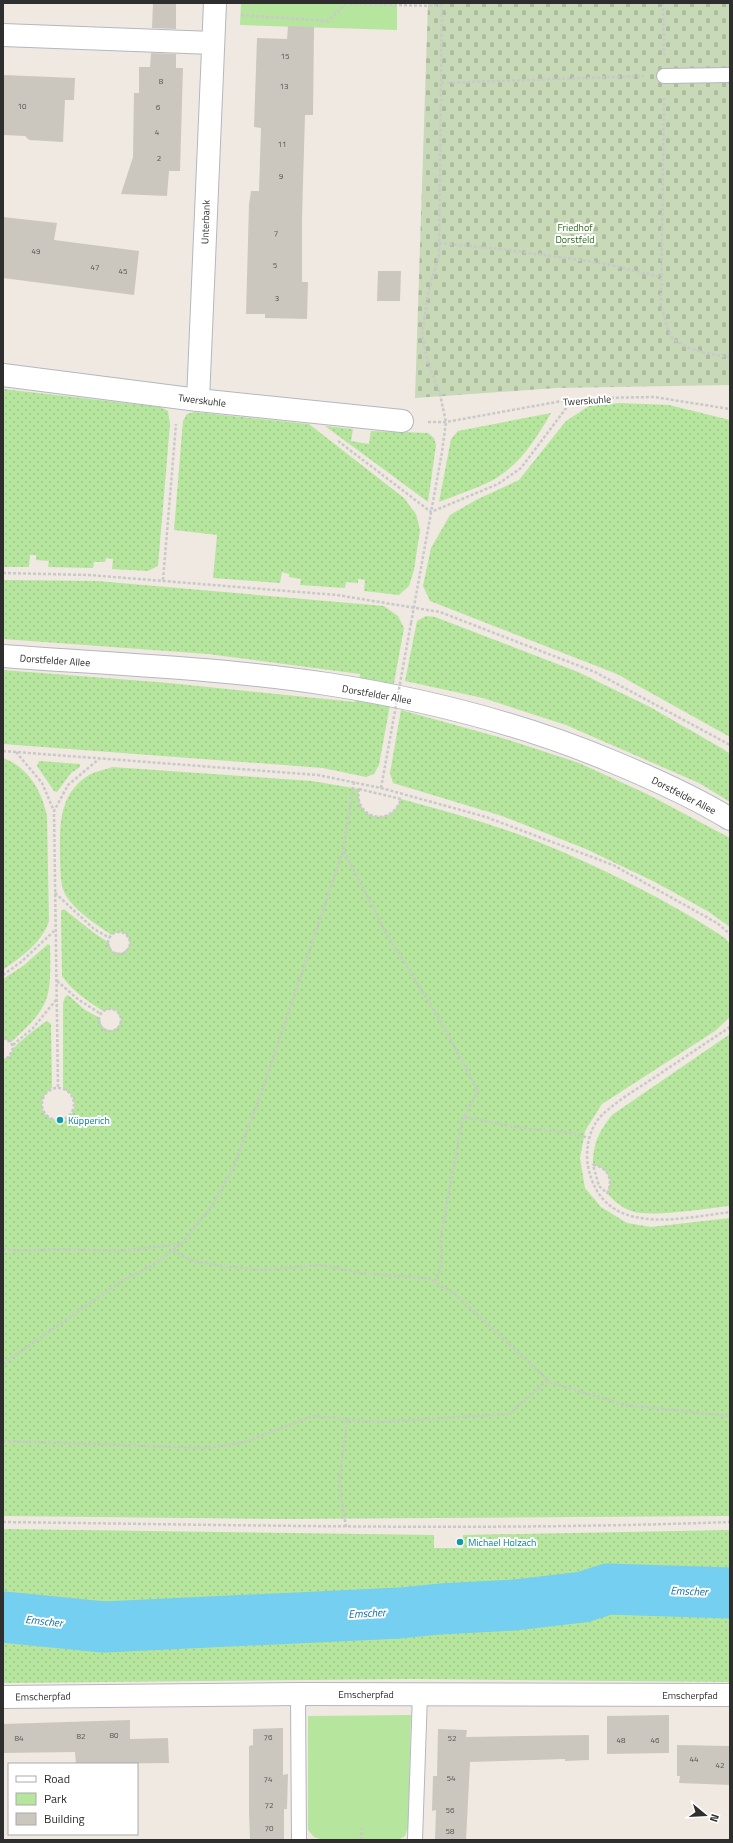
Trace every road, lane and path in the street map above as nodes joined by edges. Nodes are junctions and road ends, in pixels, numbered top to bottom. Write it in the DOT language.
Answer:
graph roads {
  1 [pos="663,3"];
  2 [pos="442,4"];
  3 [pos="214,8"];
  4 [pos="3,35"];
  5 [pos="213,43"];
  6 [pos="730,75"];
  7 [pos="664,76"];
  8 [pos="442,83"];
  9 [pos="439,244"];
  10 [pos="662,277"];
  11 [pos="730,357"];
  12 [pos="3,375"];
  13 [pos="188,399"];
  14 [pos="573,399"];
  15 [pos="730,409"];
  16 [pos="402,421"];
  17 [pos="446,422"];
  18 [pos="333,438"];
  19 [pos="431,512"];
  20 [pos="3,573"];
  21 [pos="164,580"];
  22 [pos="414,607"];
  23 [pos="3,656"];
  24 [pos="730,745"];
  25 [pos="3,751"];
  26 [pos="16,752"];
  27 [pos="99,758"];
  28 [pos="354,782"];
  29 [pos="381,788"];
  30 [pos="380,794"];
  31 [pos="54,811"];
  32 [pos="730,819"];
  33 [pos="344,851"];
  34 [pos="55,892"];
  35 [pos="54,930"];
  36 [pos="730,934"];
  37 [pos="110,938"];
  38 [pos="3,975"];
  39 [pos="57,980"];
  40 [pos="56,999"];
  41 [pos="101,1014"];
  42 [pos="730,1027"];
  43 [pos="3,1038"];
  44 [pos="13,1045"];
  45 [pos="3,1059"];
  46 [pos="58,1087"];
  47 [pos="465,1117"];
  48 [pos="589,1138"];
  49 [pos="596,1176"];
  50 [pos="590,1178"];
  51 [pos="730,1212"];
  52 [pos="181,1244"];
  53 [pos="3,1249"];
  54 [pos="173,1250"];
  55 [pos="434,1282"];
  56 [pos="3,1364"];
  57 [pos="548,1380"];
  58 [pos="730,1416"];
  59 [pos="347,1420"];
  60 [pos="3,1440"];
  61 [pos="3,1522"];
  62 [pos="730,1522"];
  63 [pos="346,1528"];
  64 [pos="298,1694"];
  65 [pos="420,1694"];
  66 [pos="730,1695"];
  67 [pos="3,1697"];
  68 [pos="362,1828"];
  69 [pos="299,1840"];
  70 [pos="361,1840"];
  71 [pos="415,1840"];
  1 -- 7 [label="path"];
  2 -- 3 [label="path"];
  2 -- 8 [label="path"];
  3 -- 5 [label="street, Unterbank"];
  4 -- 5 [label="street"];
  5 -- 13 [label="street, Unterbank"];
  6 -- 7 [label="lane"];
  7 -- 8 [label="path"];
  7 -- 10 [label="path"];
  8 -- 9 [label="path"];
  9 -- 10 [label="path"];
  9 -- 17 [label="path"];
  10 -- 11 [label="path"];
  12 -- 13 [label="street, Twerskuhle"];
  13 -- 16 [label="street, Twerskuhle"];
  13 -- 21 [label="path"];
  14 -- 15 [label="path, Twerskuhle"];
  14 -- 17 [label="path, Twerskuhle"];
  14 -- 19 [label="path"];
  17 -- 19 [label="path"];
  18 -- 19 [label="path"];
  19 -- 22 [label="path"];
  20 -- 21 [label="path"];
  21 -- 22 [label="path"];
  22 -- 24 [label="path"];
  22 -- 29 [label="path, bridge"];
  23 -- 32 [label="street, Dorstfelder Allee"];
  25 -- 26 [label="path"];
  26 -- 27 [label="path"];
  26 -- 31 [label="path"];
  27 -- 28 [label="path"];
  27 -- 31 [label="path"];
  28 -- 29 [label="path"];
  28 -- 33 [label="path"];
  29 -- 30 [label="path"];
  29 -- 36 [label="path"];
  30 -- 30 [label="path"];
  31 -- 34 [label="path"];
  33 -- 47 [label="path"];
  33 -- 52 [label="path"];
  34 -- 35 [label="path"];
  34 -- 37 [label="path"];
  35 -- 38 [label="path"];
  35 -- 39 [label="path"];
  37 -- 37 [label="path"];
  39 -- 40 [label="path"];
  39 -- 41 [label="path"];
  40 -- 44 [label="path"];
  40 -- 46 [label="path"];
  41 -- 41 [label="path"];
  42 -- 48 [label="path"];
  43 -- 44 [label="path"];
  44 -- 45 [label="path"];
  46 -- 46 [label="path"];
  47 -- 48 [label="path"];
  47 -- 55 [label="path"];
  48 -- 50 [label="path"];
  49 -- 49 [label="path"];
  49 -- 50 [label="path"];
  50 -- 51 [label="path"];
  52 -- 53 [label="path"];
  52 -- 54 [label="path"];
  54 -- 55 [label="path"];
  54 -- 56 [label="path"];
  55 -- 57 [label="path"];
  57 -- 58 [label="path"];
  57 -- 59 [label="path"];
  59 -- 60 [label="path"];
  59 -- 63 [label="path"];
  61 -- 63 [label="path"];
  62 -- 63 [label="path"];
  64 -- 65 [label="street, Emscherpfad"];
  64 -- 67 [label="street, Emscherpfad"];
  64 -- 69 [label="lane"];
  65 -- 66 [label="street, Emscherpfad"];
  65 -- 71 [label="lane"];
  68 -- 70 [label="path"];
}
